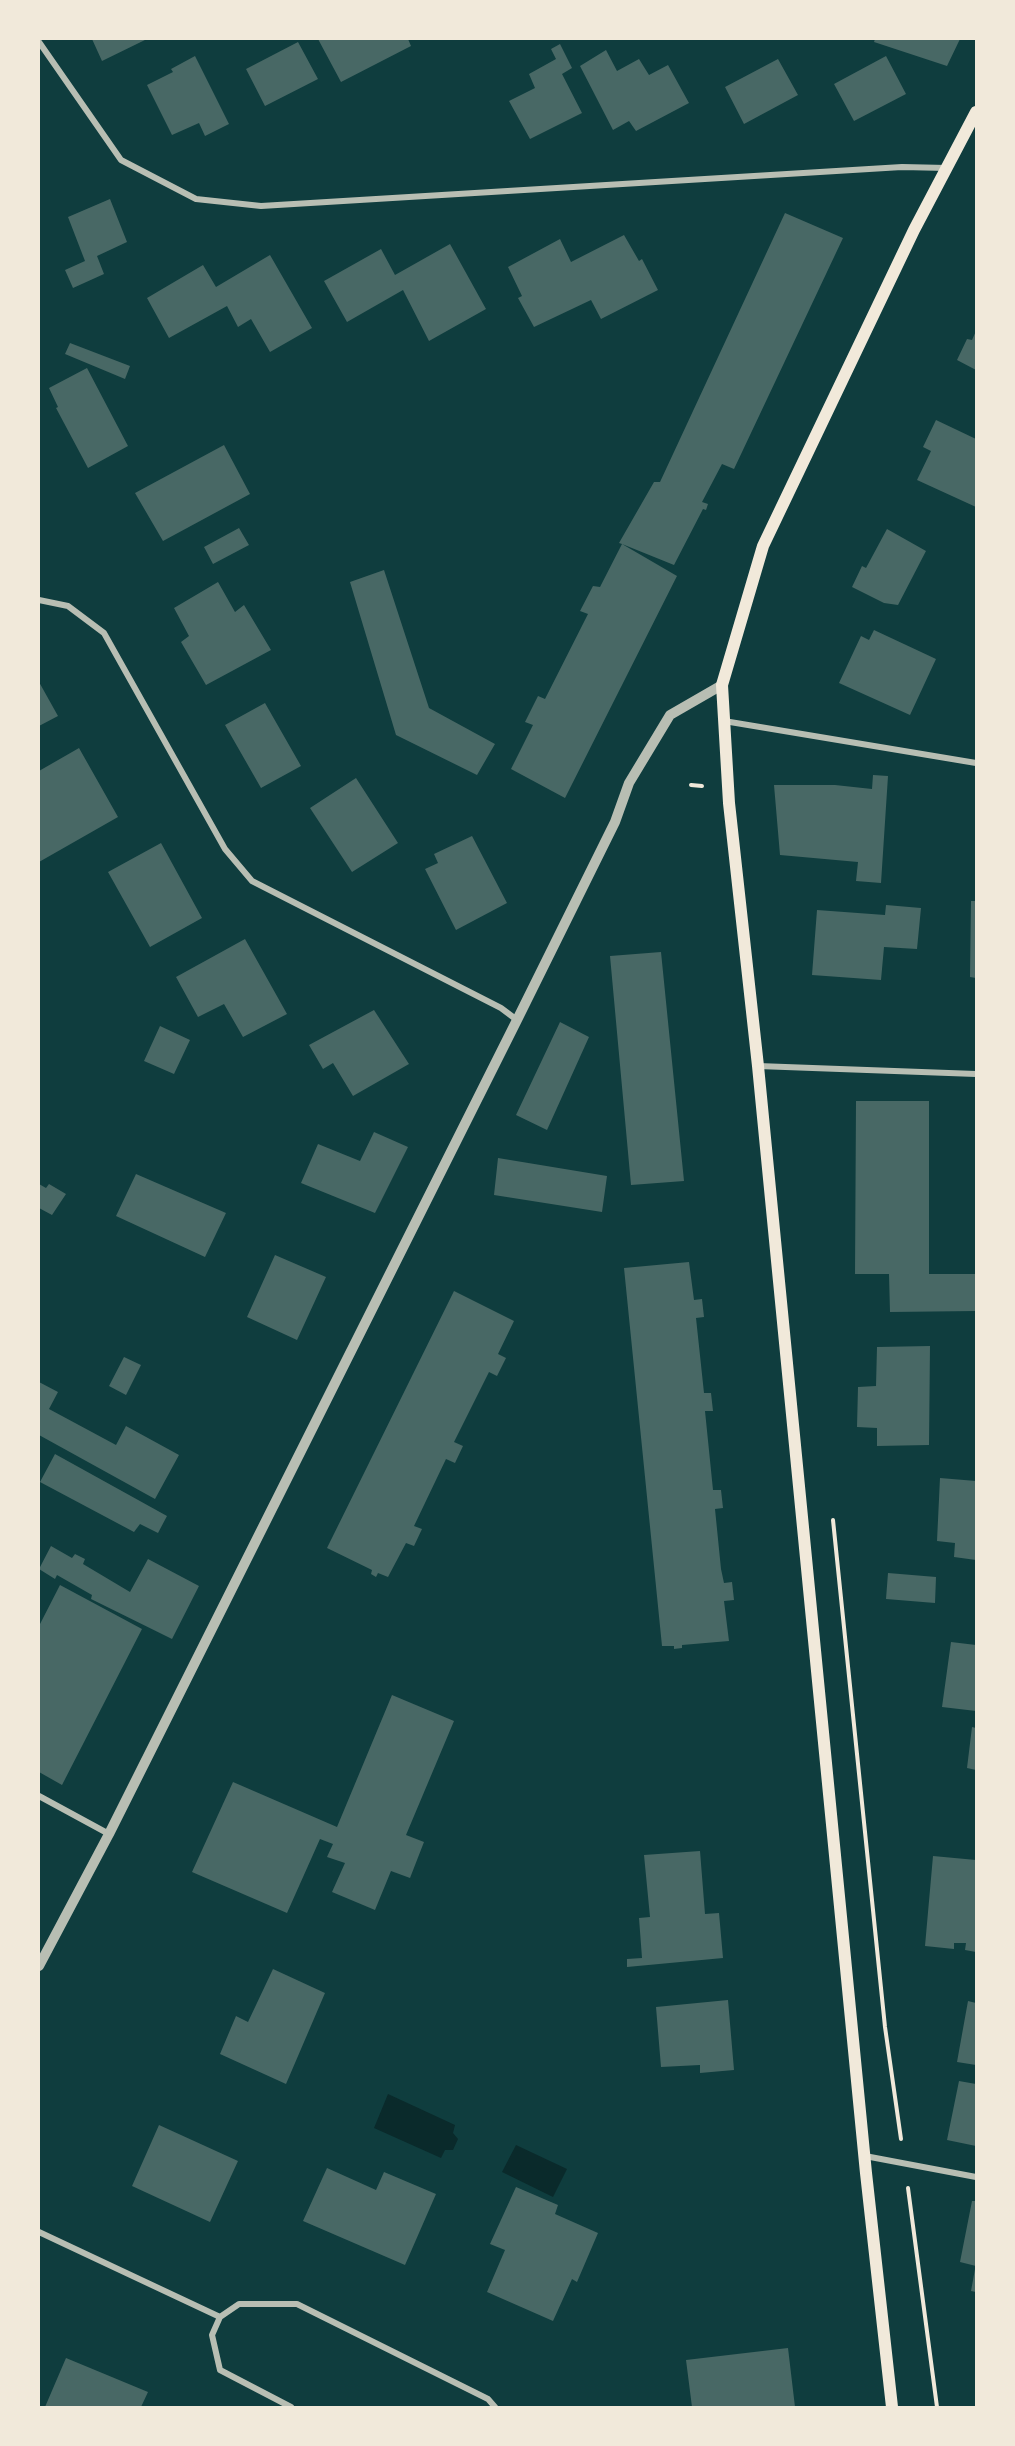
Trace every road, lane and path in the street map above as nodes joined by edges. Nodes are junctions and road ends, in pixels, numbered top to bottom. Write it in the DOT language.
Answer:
graph roads {
  1 [pos="39,42"];
  2 [pos="976,112"];
  3 [pos="948,168"];
  4 [pos="39,600"];
  5 [pos="722,685"];
  6 [pos="724,721"];
  7 [pos="976,763"];
  8 [pos="517,1020"];
  9 [pos="758,1066"];
  10 [pos="976,1074"];
  11 [pos="833,1517"];
  12 [pos="39,1796"];
  13 [pos="109,1834"];
  14 [pos="39,1966"];
  15 [pos="864,2156"];
  16 [pos="905,2164"];
  17 [pos="976,2177"];
  18 [pos="39,2232"];
  19 [pos="220,2317"];
  20 [pos="291,2407"];
  21 [pos="495,2407"];
  22 [pos="892,2407"];
  23 [pos="937,2407"];
  1 -- 3 [label="street"];
  2 -- 3 [label="main road"];
  3 -- 5 [label="main road"];
  4 -- 8 [label="street"];
  5 -- 6 [label="main road"];
  5 -- 8 [label="street"];
  6 -- 7 [label="street"];
  6 -- 9 [label="main road"];
  8 -- 13 [label="street"];
  9 -- 10 [label="street"];
  9 -- 15 [label="main road"];
  11 -- 16 [label="path"];
  12 -- 13 [label="street"];
  13 -- 14 [label="street"];
  15 -- 16 [label="street"];
  15 -- 22 [label="main road"];
  16 -- 17 [label="street"];
  16 -- 23 [label="path"];
  18 -- 19 [label="street"];
  19 -- 20 [label="street"];
  19 -- 21 [label="street"];
}
